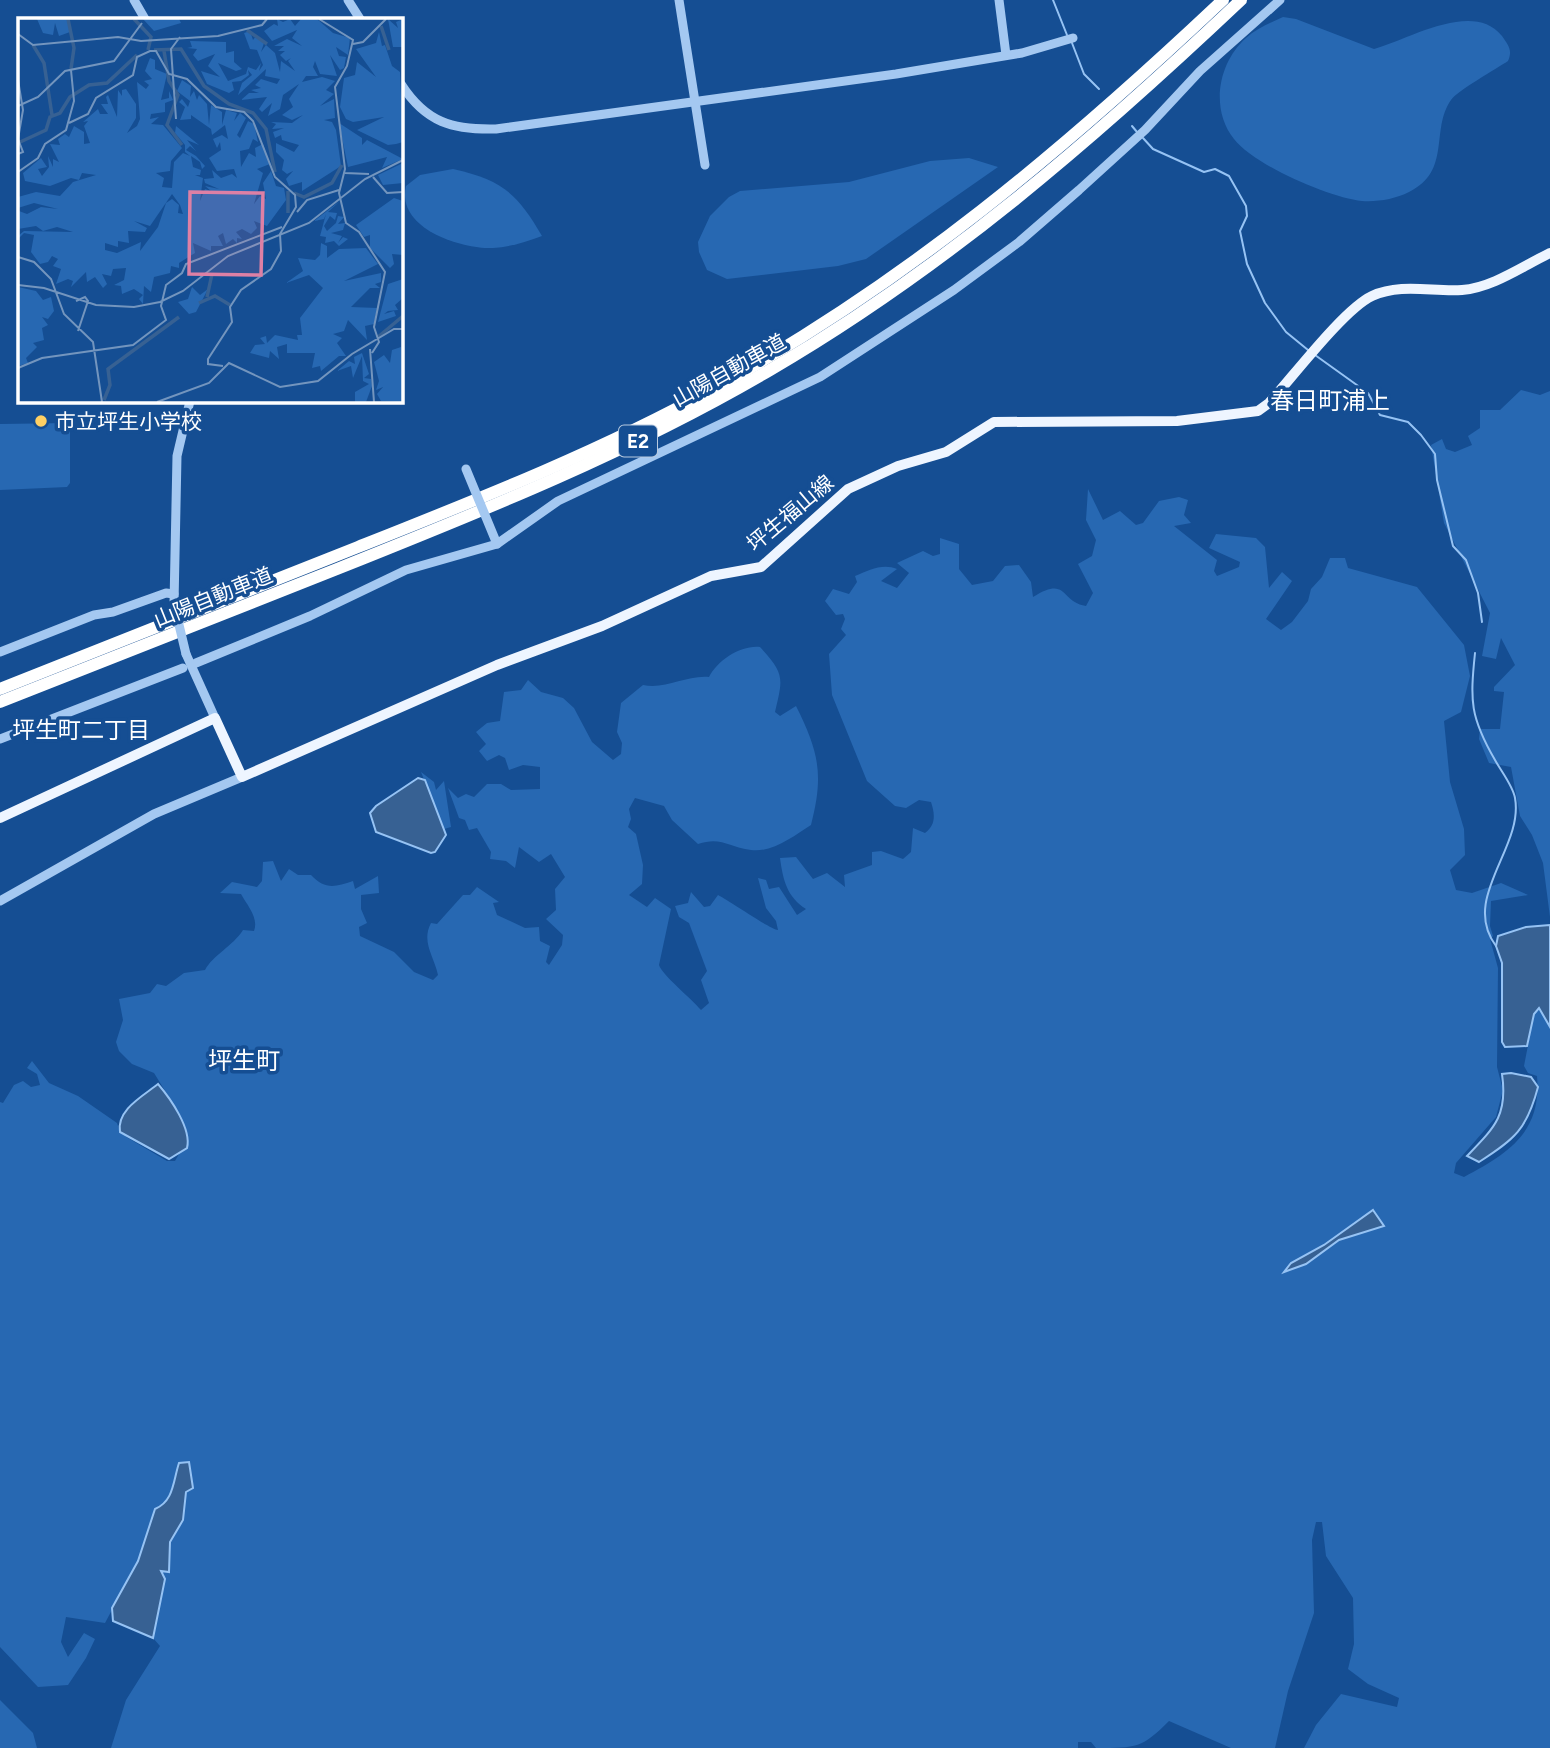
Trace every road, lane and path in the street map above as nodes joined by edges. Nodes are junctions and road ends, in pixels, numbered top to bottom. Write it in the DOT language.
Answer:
graph roads {
  1 [pos="134,0"];
  2 [pos="348,0"];
  3 [pos="679,0"];
  4 [pos="999,0"];
  5 [pos="1223,0"];
  6 [pos="1241,0"];
  7 [pos="1280,0"];
  8 [pos="144,18"];
  9 [pos="359,18"];
  10 [pos="1209,22"];
  11 [pos="1071,39"];
  12 [pos="1006,55"];
  13 [pos="402,85"];
  14 [pos="694,102"];
  15 [pos="705,165"];
  16 [pos="1550,253"];
  17 [pos="190,402"];
  18 [pos="467,469"];
  19 [pos="497,544"];
  20 [pos="174,599"];
  21 [pos="0,652"];
  22 [pos="196,663"];
  23 [pos="183,668"];
  24 [pos="0,689"];
  25 [pos="0,702"];
  26 [pos="215,718"];
  27 [pos="0,739"];
  28 [pos="242,777"];
  29 [pos="0,818"];
  30 [pos="0,901"];
  1 -- 8 [label="street"];
  2 -- 9 [label="street"];
  3 -- 14 [label="street"];
  4 -- 12 [label="street"];
  5 -- 10 [label="highway, 山陽自動車道 / E2"];
  6 -- 10 [label="highway, 山陽自動車道 / E2"];
  7 -- 19 [label="street"];
  10 -- 24 [label="highway, 山陽自動車道 / E2"];
  10 -- 25 [label="highway, 山陽自動車道 / E2"];
  11 -- 12 [label="street"];
  12 -- 14 [label="street"];
  13 -- 14 [label="street"];
  14 -- 15 [label="street"];
  16 -- 28 [label="main road, 坪生福山線"];
  17 -- 20 [label="street"];
  18 -- 19 [label="street, bridge"];
  19 -- 22 [label="street"];
  20 -- 21 [label="street"];
  20 -- 26 [label="street, bridge"];
  23 -- 27 [label="street"];
  26 -- 28 [label="main road"];
  26 -- 29 [label="main road"];
  28 -- 30 [label="street"];
}
